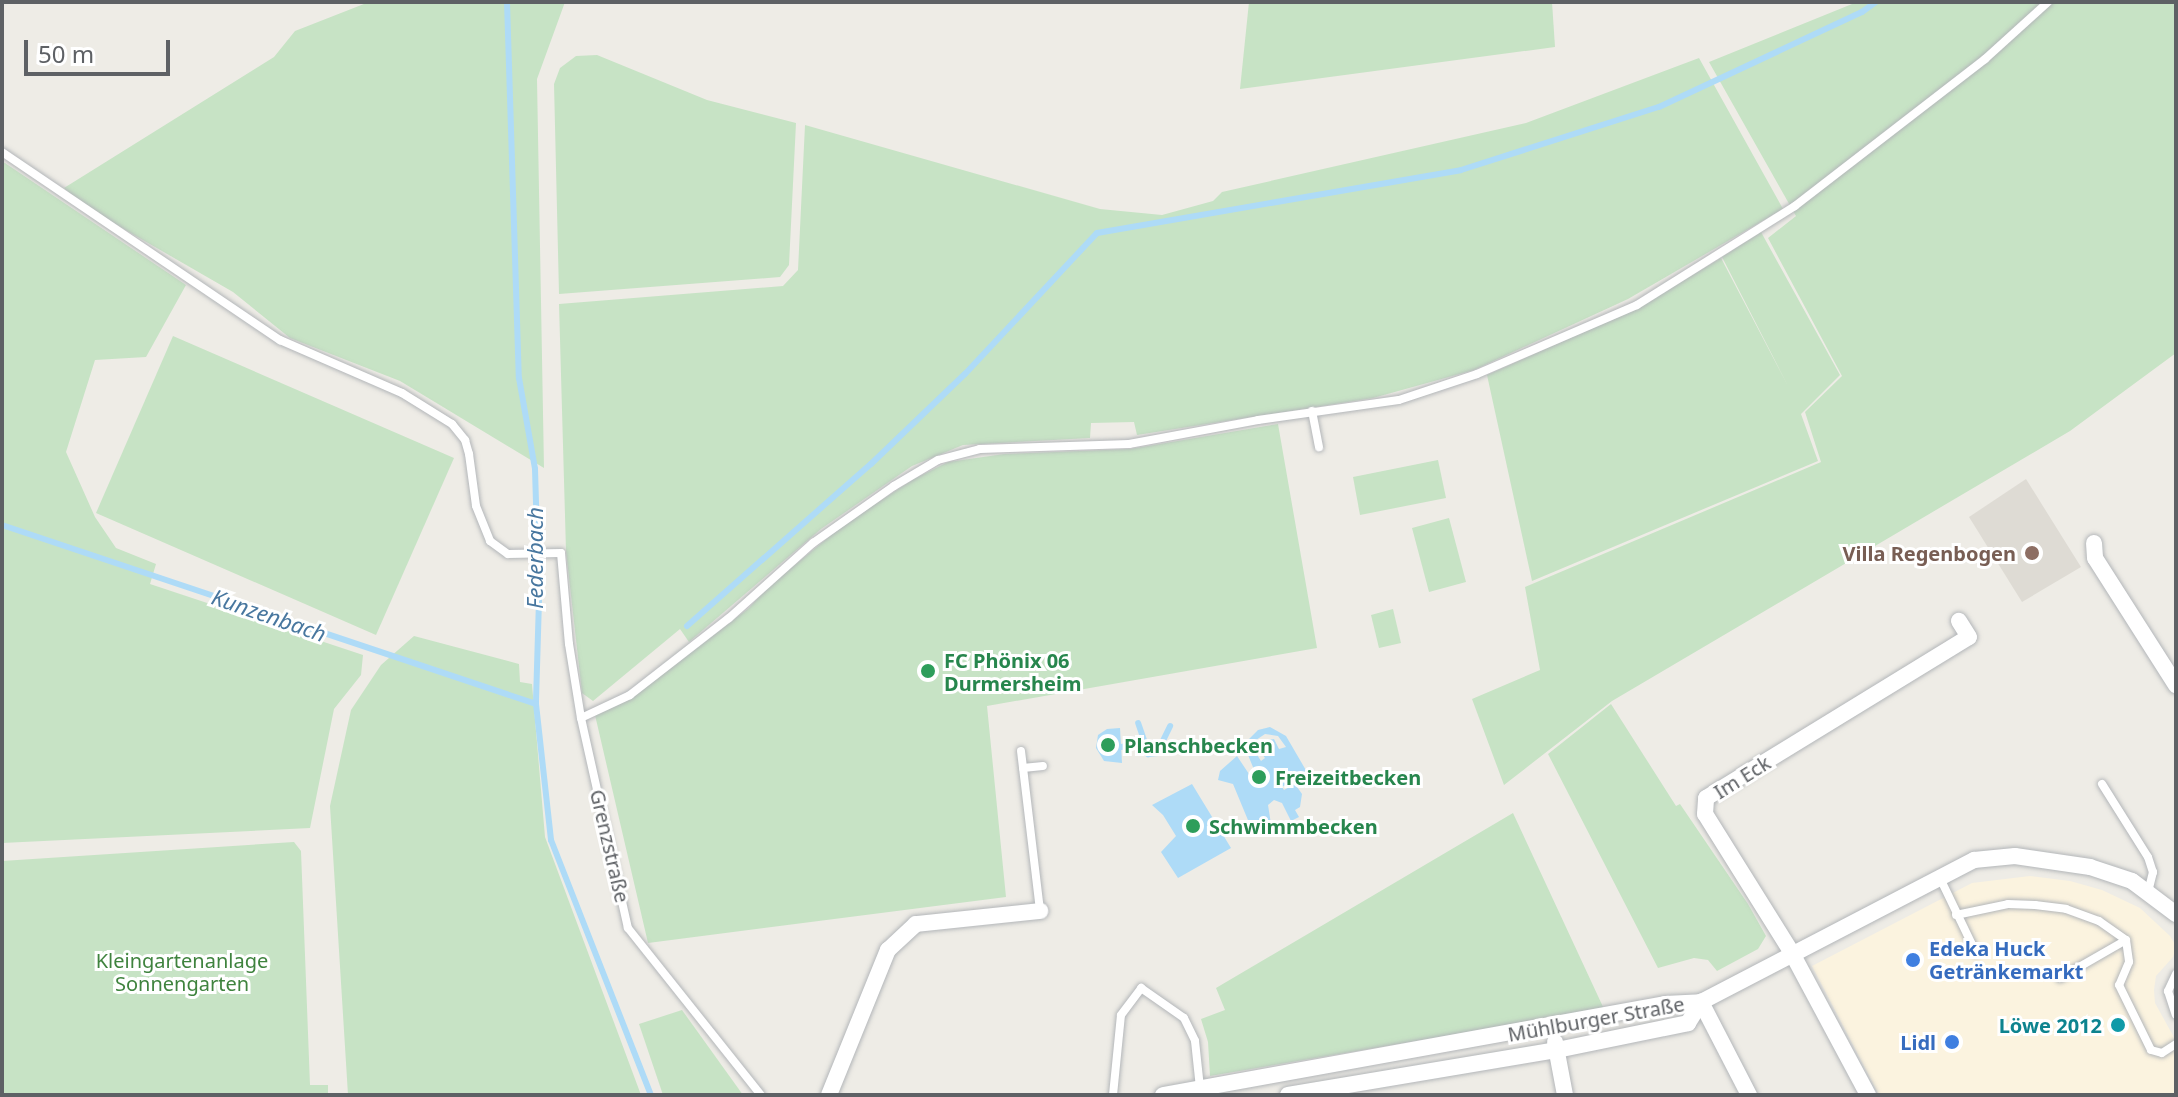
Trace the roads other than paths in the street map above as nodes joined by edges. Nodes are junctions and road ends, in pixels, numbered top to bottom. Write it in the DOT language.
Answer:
graph roads {
  1 [pos="2048,2"];
  2 [pos="2,152"];
  3 [pos="1312,411"];
  4 [pos="1319,447"];
  5 [pos="2094,543"];
  6 [pos="1959,621"];
  7 [pos="2176,685"];
  8 [pos="581,718"];
  9 [pos="1021,751"];
  10 [pos="1043,766"];
  11 [pos="1023,768"];
  12 [pos="2102,784"];
  13 [pos="1939,876"];
  14 [pos="2148,893"];
  15 [pos="1040,911"];
  16 [pos="2176,914"];
  17 [pos="1956,915"];
  18 [pos="2126,940"];
  19 [pos="1792,953"];
  20 [pos="1976,953"];
  21 [pos="2176,974"];
  22 [pos="2060,978"];
  23 [pos="1701,1002"];
  24 [pos="2176,1015"];
  25 [pos="1551,1026"];
  26 [pos="2176,1044"];
  27 [pos="1557,1050"];
  28 [pos="1323,1069"];
  29 [pos="1200,1089"];
  30 [pos="1322,1092"];
  31 [pos="761,1095"];
  32 [pos="829,1095"];
  33 [pos="1113,1095"];
  34 [pos="1163,1095"];
  35 [pos="1288,1095"];
  36 [pos="1565,1095"];
  37 [pos="1749,1095"];
  38 [pos="1868,1095"];
  1 -- 3 [label="lane"];
  2 -- 8 [label="lane, Grenzstraße"];
  3 -- 4 [label="lane"];
  3 -- 8 [label="lane"];
  5 -- 7 [label="street"];
  6 -- 19 [label="street, Im Eck"];
  8 -- 31 [label="lane, Grenzstraße"];
  9 -- 11 [label="lane"];
  10 -- 11 [label="lane"];
  11 -- 15 [label="lane"];
  12 -- 14 [label="lane"];
  13 -- 14 [label="street, Mühlburger Straße"];
  13 -- 17 [label="lane"];
  13 -- 19 [label="street, Mühlburger Straße"];
  14 -- 16 [label="street, Mühlburger Straße"];
  15 -- 32 [label="street"];
  17 -- 18 [label="lane"];
  17 -- 20 [label="lane"];
  18 -- 22 [label="lane"];
  18 -- 26 [label="lane"];
  19 -- 23 [label="street, Mühlburger Straße"];
  19 -- 38 [label="street, Im Eck"];
  21 -- 24 [label="lane"];
  23 -- 25 [label="street, Mühlburger Straße"];
  23 -- 27 [label="street"];
  23 -- 37 [label="street"];
  25 -- 27 [label="street"];
  25 -- 28 [label="street, Mühlburger Straße"];
  27 -- 30 [label="street"];
  27 -- 36 [label="street"];
  28 -- 29 [label="street, Mühlburger Straße"];
  28 -- 30 [label="street"];
  29 -- 33 [label="lane"];
  29 -- 34 [label="street, Mühlburger Straße"];
  30 -- 35 [label="street"];
}
